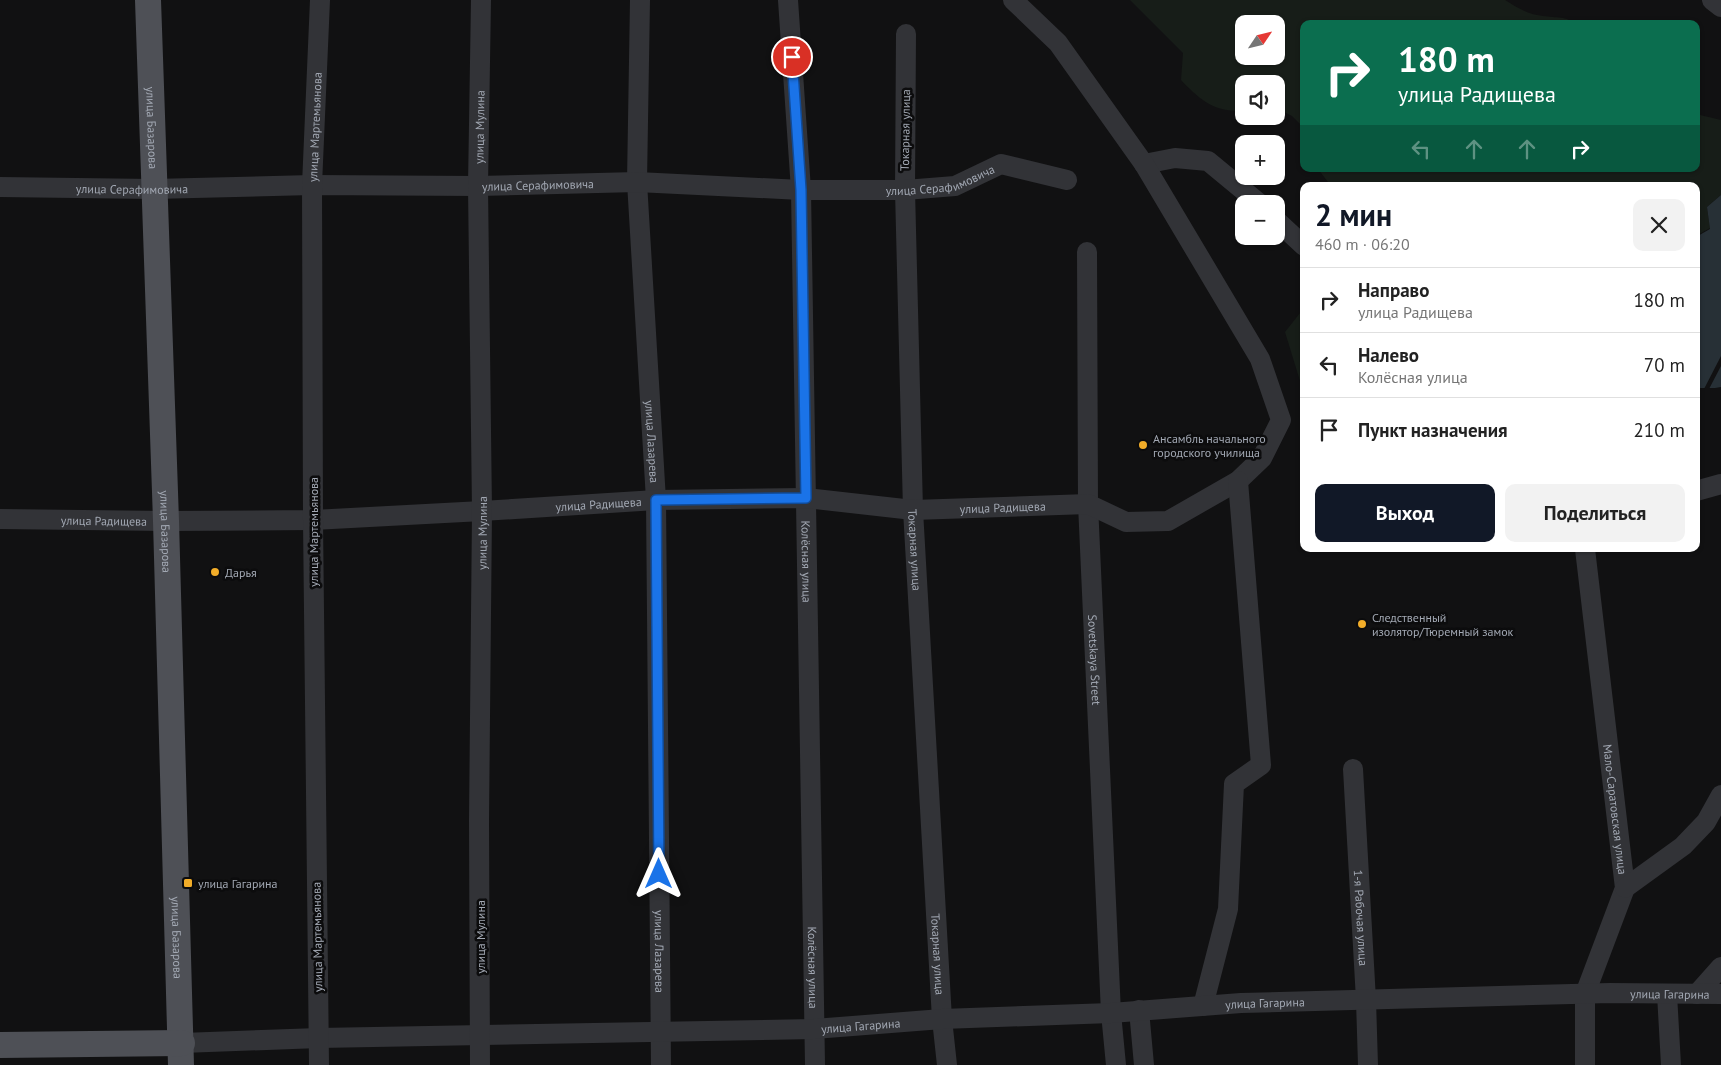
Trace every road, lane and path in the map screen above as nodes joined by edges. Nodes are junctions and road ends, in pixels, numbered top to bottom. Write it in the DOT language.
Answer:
graph roads {
  1 [pos="148,0"];
  2 [pos="320,0"];
  3 [pos="481,0"];
  4 [pos="640,0"];
  5 [pos="788,0"];
  6 [pos="1013,0"];
  7 [pos="1712,0"];
  8 [pos="1721,6"];
  9 [pos="906,34"];
  10 [pos="1144,164"];
  11 [pos="1067,180"];
  12 [pos="637,182"];
  13 [pos="312,185"];
  14 [pos="478,186"];
  15 [pos="0,187"];
  16 [pos="153,188"];
  17 [pos="801,190"];
  18 [pos="905,190"];
  19 [pos="1249,195"];
  20 [pos="1285,228"];
  21 [pos="1300,242"];
  22 [pos="1087,252"];
  23 [pos="1238,481"];
  24 [pos="1721,484"];
  25 [pos="1700,490"];
  26 [pos="806,498"];
  27 [pos="656,500"];
  28 [pos="1088,504"];
  29 [pos="913,510"];
  30 [pos="482,511"];
  31 [pos="0,519"];
  32 [pos="313,520"];
  33 [pos="166,522"];
  34 [pos="1585,552"];
  35 [pos="1353,769"];
  36 [pos="1721,795"];
  37 [pos="1625,888"];
  38 [pos="1721,967"];
  39 [pos="1585,994"];
  40 [pos="1666,994"];
  41 [pos="1697,994"];
  42 [pos="1721,994"];
  43 [pos="1366,1000"];
  44 [pos="1203,1006"];
  45 [pos="1139,1010"];
  46 [pos="1111,1013"];
  47 [pos="942,1019"];
  48 [pos="814,1029"];
  49 [pos="660,1031"];
  50 [pos="481,1036"];
  51 [pos="319,1038"];
  52 [pos="0,1045"];
  53 [pos="182,1054"];
  54 [pos="319,1065"];
  55 [pos="480,1065"];
  56 [pos="661,1065"];
  57 [pos="815,1065"];
  58 [pos="947,1065"];
  59 [pos="1116,1065"];
  60 [pos="1144,1065"];
  61 [pos="1368,1065"];
  62 [pos="1585,1065"];
  63 [pos="1671,1065"];
  1 -- 16 [label="main road, улица Базарова"];
  2 -- 13 [label="street, улица Мартемьянова"];
  3 -- 14 [label="street, улица Мулина"];
  4 -- 12 [label="street, улица Лазарева"];
  5 -- 17 [label="street, Колёсная улица"];
  6 -- 10 [label="street, улица Радищева"];
  7 -- 8 [label="street"];
  9 -- 18 [label="street, Токарная улица"];
  10 -- 19 [label="street"];
  10 -- 23 [label="street, улица Радищева"];
  11 -- 18 [label="street, улица Серафимовича"];
  12 -- 14 [label="street, улица Серафимовича"];
  12 -- 17 [label="street, улица Серафимовича"];
  12 -- 27 [label="street, улица Лазарева"];
  13 -- 14 [label="street, улица Серафимовича"];
  13 -- 16 [label="street, улица Серафимовича"];
  13 -- 32 [label="street, улица Мартемьянова"];
  14 -- 30 [label="street, улица Мулина"];
  15 -- 16 [label="street, улица Серафимовича"];
  16 -- 33 [label="main road, улица Базарова"];
  17 -- 18 [label="street, улица Серафимовича"];
  17 -- 26 [label="street, Колёсная улица"];
  18 -- 29 [label="street, Токарная улица"];
  20 -- 21 [label="street"];
  22 -- 28 [label="street, Sovetskaya Street"];
  23 -- 28 [label="street, улица Радищева"];
  23 -- 44 [label="street"];
  24 -- 25 [label="street"];
  26 -- 27 [label="street, улица Радищева"];
  26 -- 29 [label="street, улица Радищева"];
  26 -- 48 [label="street, Колёсная улица"];
  27 -- 30 [label="street, улица Радищева"];
  27 -- 49 [label="street, улица Лазарева"];
  28 -- 29 [label="street, улица Радищева"];
  28 -- 46 [label="street, Sovetskaya Street"];
  29 -- 47 [label="street, Токарная улица"];
  30 -- 32 [label="street, улица Радищева"];
  30 -- 50 [label="street, улица Мулина"];
  31 -- 33 [label="street, улица Радищева"];
  32 -- 33 [label="street, улица Радищева"];
  32 -- 51 [label="street, улица Мартемьянова"];
  33 -- 53 [label="main road, улица Базарова"];
  34 -- 37 [label="street, Мало-Саратовская улица"];
  35 -- 43 [label="street, 1-я Рабочая улица"];
  36 -- 37 [label="street"];
  37 -- 39 [label="street, Мало-Саратовская улица"];
  38 -- 41 [label="street"];
  39 -- 40 [label="street, улица Гагарина"];
  39 -- 43 [label="street, улица Гагарина"];
  39 -- 62 [label="street, Мало-Саратовская улица"];
  40 -- 41 [label="street, улица Гагарина"];
  40 -- 63 [label="street"];
  41 -- 42 [label="street, улица Гагарина"];
  43 -- 44 [label="street, улица Гагарина"];
  43 -- 61 [label="street, 1-я Рабочая улица"];
  44 -- 45 [label="street, улица Гагарина"];
  45 -- 46 [label="street, улица Гагарина"];
  45 -- 60 [label="street"];
  46 -- 47 [label="street, улица Гагарина"];
  46 -- 59 [label="street, Sovetskaya Street"];
  47 -- 48 [label="street, улица Гагарина"];
  47 -- 58 [label="street, Токарная улица"];
  48 -- 49 [label="street, улица Гагарина"];
  48 -- 57 [label="street, Колёсная улица"];
  49 -- 50 [label="street, улица Гагарина"];
  49 -- 56 [label="street, улица Лазарева"];
  50 -- 51 [label="street, улица Гагарина"];
  50 -- 55 [label="street, улица Мулина"];
  51 -- 53 [label="street, улица Гагарина"];
  51 -- 54 [label="street, улица Мартемьянова"];
  52 -- 53 [label="main road, улица Гагарина"];
}
